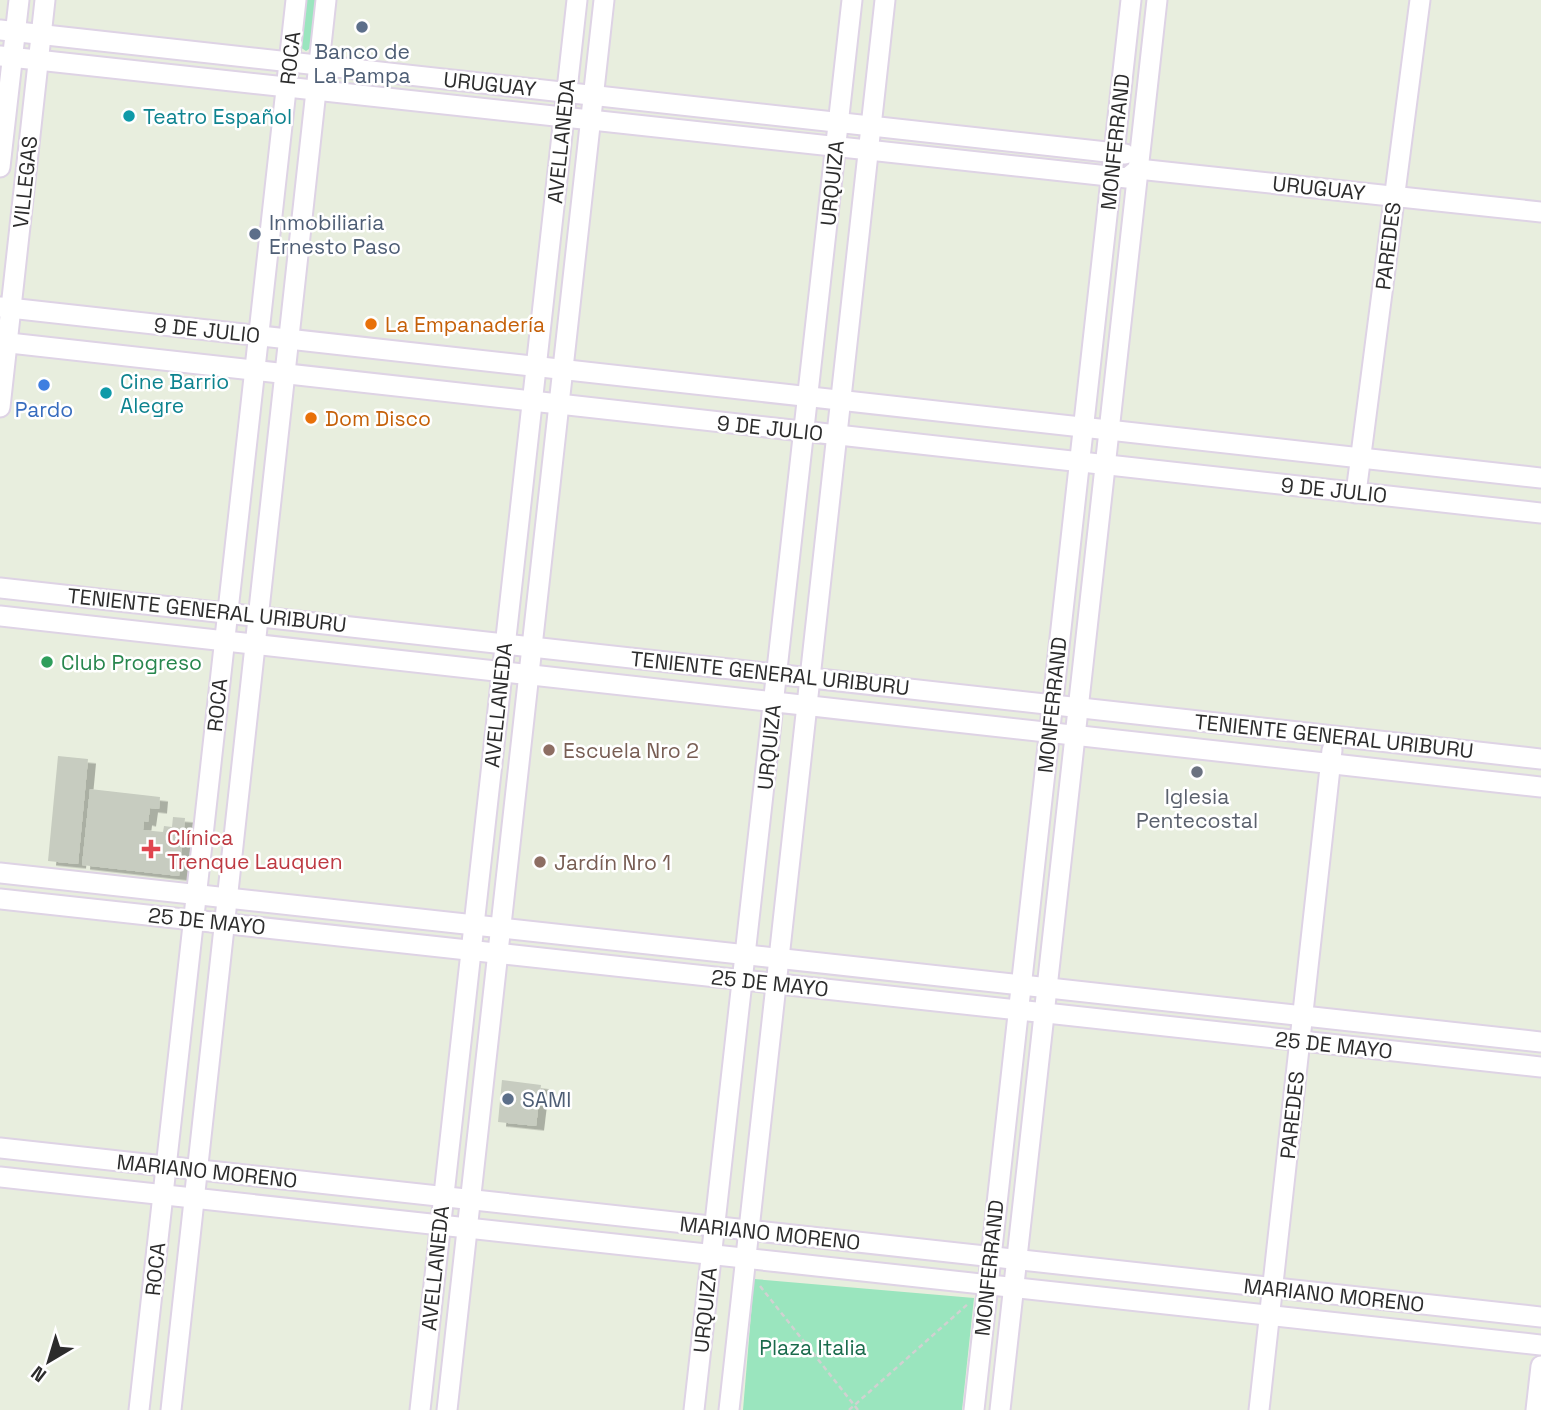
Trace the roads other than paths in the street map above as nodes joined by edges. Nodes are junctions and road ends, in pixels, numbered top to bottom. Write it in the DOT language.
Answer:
graph roads {
  1 [pos="19,0"];
  2 [pos="45,0"];
  3 [pos="296,0"];
  4 [pos="326,0"];
  5 [pos="577,0"];
  6 [pos="604,0"];
  7 [pos="852,0"];
  8 [pos="885,0"];
  9 [pos="1131,0"];
  10 [pos="1157,0"];
  11 [pos="1420,0"];
  12 [pos="8,31"];
  13 [pos="41,35"];
  14 [pos="6,57"];
  15 [pos="38,61"];
  16 [pos="289,62"];
  17 [pos="318,65"];
  18 [pos="287,87"];
  19 [pos="316,90"];
  20 [pos="567,93"];
  21 [pos="593,95"];
  22 [pos="564,117"];
  23 [pos="590,120"];
  24 [pos="839,122"];
  25 [pos="871,126"];
  26 [pos="836,146"];
  27 [pos="868,150"];
  28 [pos="1114,152"];
  29 [pos="0,167"];
  30 [pos="1138,169"];
  31 [pos="1112,176"];
  32 [pos="1394,196"];
  33 [pos="1541,212"];
  34 [pos="6,308"];
  35 [pos="259,336"];
  36 [pos="289,339"];
  37 [pos="4,342"];
  38 [pos="536,366"];
  39 [pos="562,369"];
  40 [pos="255,370"];
  41 [pos="285,373"];
  42 [pos="808,397"];
  43 [pos="841,400"];
  44 [pos="532,401"];
  45 [pos="559,404"];
  46 [pos="0,407"];
  47 [pos="1084,427"];
  48 [pos="1109,430"];
  49 [pos="804,431"];
  50 [pos="837,435"];
  51 [pos="1360,458"];
  52 [pos="1080,462"];
  53 [pos="1105,465"];
  54 [pos="1541,478"];
  55 [pos="1356,493"];
  56 [pos="1541,513"];
  57 [pos="0,587"];
  58 [pos="228,613"];
  59 [pos="0,616"];
  60 [pos="258,616"];
  61 [pos="225,641"];
  62 [pos="505,643"];
  63 [pos="255,644"];
  64 [pos="532,646"];
  65 [pos="502,672"];
  66 [pos="777,674"];
  67 [pos="528,675"];
  68 [pos="810,677"];
  69 [pos="774,702"];
  70 [pos="807,705"];
  71 [pos="1053,705"];
  72 [pos="1078,707"];
  73 [pos="1049,732"];
  74 [pos="1075,735"];
  75 [pos="1333,736"];
  76 [pos="1541,758"];
  77 [pos="1330,763"];
  78 [pos="1541,787"];
  79 [pos="0,873"];
  80 [pos="196,895"];
  81 [pos="227,898"];
  82 [pos="0,899"];
  83 [pos="194,920"];
  84 [pos="224,923"];
  85 [pos="474,925"];
  86 [pos="500,928"];
  87 [pos="471,950"];
  88 [pos="498,953"];
  89 [pos="745,955"];
  90 [pos="779,958"];
  91 [pos="743,980"];
  92 [pos="776,984"];
  93 [pos="1021,985"];
  94 [pos="1047,988"];
  95 [pos="1018,1010"];
  96 [pos="1044,1013"];
  97 [pos="1303,1016"];
  98 [pos="1300,1041"];
  99 [pos="1541,1042"];
  100 [pos="1541,1068"];
  101 [pos="0,1148"];
  102 [pos="166,1166"];
  103 [pos="197,1170"];
  104 [pos="0,1177"];
  105 [pos="163,1195"];
  106 [pos="443,1197"];
  107 [pos="194,1198"];
  108 [pos="470,1200"];
  109 [pos="440,1225"];
  110 [pos="715,1227"];
  111 [pos="467,1228"];
  112 [pos="749,1230"];
  113 [pos="712,1254"];
  114 [pos="991,1257"];
  115 [pos="746,1258"];
  116 [pos="1017,1260"];
  117 [pos="1013,1287"];
  118 [pos="1273,1288"];
  119 [pos="981,1291"];
  120 [pos="1270,1315"];
  121 [pos="1541,1317"];
  122 [pos="1541,1345"];
  123 [pos="1541,1366"];
  124 [pos="139,1410"];
  125 [pos="171,1410"];
  126 [pos="419,1410"];
  127 [pos="447,1410"];
  128 [pos="694,1410"];
  129 [pos="729,1410"];
  130 [pos="974,1410"];
  131 [pos="1000,1410"];
  132 [pos="1259,1410"];
  133 [pos="1536,1410"];
  1 -- 12 [label="street, VILLEGAS"];
  2 -- 13 [label="street, VILLEGAS"];
  3 -- 16 [label="street, ROCA"];
  4 -- 17 [label="street, ROCA"];
  5 -- 20 [label="street, AVELLANEDA"];
  6 -- 21 [label="street, AVELLANEDA"];
  7 -- 24 [label="street, URQUIZA"];
  8 -- 25 [label="street, URQUIZA"];
  9 -- 28 [label="street, MONFERRAND"];
  10 -- 30 [label="street, MONFERRAND"];
  11 -- 32 [label="street, PAREDES"];
  12 -- 13 [label="street, URUGUAY"];
  12 -- 14 [label="street, VILLEGAS"];
  13 -- 15 [label="street, VILLEGAS"];
  13 -- 16 [label="street, URUGUAY"];
  14 -- 15 [label="street, URUGUAY"];
  14 -- 29 [label="street, VILLEGAS"];
  15 -- 18 [label="street, URUGUAY"];
  15 -- 34 [label="street, VILLEGAS"];
  16 -- 17 [label="street, URUGUAY"];
  16 -- 18 [label="street, ROCA"];
  17 -- 19 [label="street, ROCA"];
  17 -- 20 [label="street, URUGUAY"];
  18 -- 19 [label="street, URUGUAY"];
  18 -- 35 [label="street, ROCA"];
  19 -- 22 [label="street, URUGUAY"];
  19 -- 36 [label="street, ROCA"];
  20 -- 21 [label="street, URUGUAY"];
  20 -- 22 [label="street, AVELLANEDA"];
  21 -- 23 [label="street, AVELLANEDA"];
  21 -- 24 [label="street, URUGUAY"];
  22 -- 23 [label="street, URUGUAY"];
  22 -- 38 [label="street, AVELLANEDA"];
  23 -- 26 [label="street, URUGUAY"];
  23 -- 39 [label="street, AVELLANEDA"];
  24 -- 25 [label="street, URUGUAY"];
  24 -- 26 [label="street, URQUIZA"];
  25 -- 27 [label="street, URQUIZA"];
  25 -- 28 [label="street, URUGUAY"];
  26 -- 27 [label="street, URUGUAY"];
  26 -- 42 [label="street, URQUIZA"];
  27 -- 31 [label="street, URUGUAY"];
  27 -- 43 [label="street, URQUIZA"];
  28 -- 30 [label="street, URUGUAY"];
  28 -- 31 [label="street, MONFERRAND"];
  30 -- 31 [label="street, URUGUAY"];
  30 -- 32 [label="street, URUGUAY"];
  30 -- 48 [label="street, MONFERRAND"];
  31 -- 47 [label="street, MONFERRAND"];
  32 -- 33 [label="street, URUGUAY"];
  32 -- 51 [label="street, PAREDES"];
  34 -- 35 [label="street, 9 DE JULIO"];
  34 -- 37 [label="street, VILLEGAS"];
  35 -- 36 [label="street, 9 DE JULIO"];
  35 -- 40 [label="street, ROCA"];
  36 -- 38 [label="street, 9 DE JULIO"];
  36 -- 41 [label="street, ROCA"];
  37 -- 40 [label="street, 9 DE JULIO"];
  37 -- 46 [label="street, VILLEGAS"];
  38 -- 39 [label="street, 9 DE JULIO"];
  38 -- 44 [label="street, AVELLANEDA"];
  39 -- 42 [label="street, 9 DE JULIO"];
  39 -- 45 [label="street, AVELLANEDA"];
  40 -- 41 [label="street, 9 DE JULIO"];
  40 -- 58 [label="street, ROCA"];
  41 -- 44 [label="street, 9 DE JULIO"];
  41 -- 60 [label="street, ROCA"];
  42 -- 43 [label="street, 9 DE JULIO"];
  42 -- 49 [label="street, URQUIZA"];
  43 -- 47 [label="street, 9 DE JULIO"];
  43 -- 50 [label="street, URQUIZA"];
  44 -- 45 [label="street, 9 DE JULIO"];
  44 -- 62 [label="street, AVELLANEDA"];
  45 -- 49 [label="street, 9 DE JULIO"];
  45 -- 64 [label="street, AVELLANEDA"];
  47 -- 48 [label="street, 9 DE JULIO"];
  47 -- 52 [label="street, MONFERRAND"];
  48 -- 51 [label="street, 9 DE JULIO"];
  48 -- 53 [label="street, MONFERRAND"];
  49 -- 50 [label="street, 9 DE JULIO"];
  49 -- 66 [label="street, URQUIZA"];
  50 -- 52 [label="street, 9 DE JULIO"];
  50 -- 68 [label="street, URQUIZA"];
  51 -- 54 [label="street, 9 DE JULIO"];
  51 -- 55 [label="street, PAREDES"];
  52 -- 53 [label="street, 9 DE JULIO"];
  52 -- 71 [label="street, MONFERRAND"];
  53 -- 55 [label="street, 9 DE JULIO"];
  53 -- 72 [label="street, MONFERRAND"];
  55 -- 56 [label="street, 9 DE JULIO"];
  57 -- 58 [label="street, TENIENTE GENERAL URIBURU"];
  58 -- 60 [label="street, TENIENTE GENERAL URIBURU"];
  58 -- 61 [label="street, ROCA"];
  59 -- 61 [label="street, TENIENTE GENERAL URIBURU"];
  60 -- 62 [label="street, TENIENTE GENERAL URIBURU"];
  60 -- 63 [label="street, ROCA"];
  61 -- 63 [label="street, TENIENTE GENERAL URIBURU"];
  61 -- 80 [label="street, ROCA"];
  62 -- 64 [label="street, TENIENTE GENERAL URIBURU"];
  62 -- 65 [label="street, AVELLANEDA"];
  63 -- 65 [label="street, TENIENTE GENERAL URIBURU"];
  63 -- 81 [label="street, ROCA"];
  64 -- 66 [label="street, TENIENTE GENERAL URIBURU"];
  64 -- 67 [label="street, AVELLANEDA"];
  65 -- 67 [label="street, TENIENTE GENERAL URIBURU"];
  65 -- 85 [label="street, AVELLANEDA"];
  66 -- 68 [label="street, TENIENTE GENERAL URIBURU"];
  66 -- 69 [label="street, URQUIZA"];
  67 -- 69 [label="street, TENIENTE GENERAL URIBURU"];
  67 -- 86 [label="street, AVELLANEDA"];
  68 -- 70 [label="street, URQUIZA"];
  68 -- 71 [label="street, TENIENTE GENERAL URIBURU"];
  69 -- 70 [label="street, TENIENTE GENERAL URIBURU"];
  69 -- 89 [label="street, URQUIZA"];
  70 -- 73 [label="street, TENIENTE GENERAL URIBURU"];
  70 -- 90 [label="street, URQUIZA"];
  71 -- 72 [label="street, TENIENTE GENERAL URIBURU"];
  71 -- 73 [label="street, MONFERRAND"];
  72 -- 74 [label="street, MONFERRAND"];
  72 -- 75 [label="street, TENIENTE GENERAL URIBURU"];
  73 -- 74 [label="street, TENIENTE GENERAL URIBURU"];
  73 -- 93 [label="street, MONFERRAND"];
  74 -- 77 [label="street, TENIENTE GENERAL URIBURU"];
  74 -- 94 [label="street, MONFERRAND"];
  75 -- 76 [label="street, TENIENTE GENERAL URIBURU"];
  75 -- 77 [label="street, PAREDES"];
  77 -- 78 [label="street, TENIENTE GENERAL URIBURU"];
  77 -- 97 [label="street, PAREDES"];
  79 -- 80 [label="street, 25 DE MAYO"];
  80 -- 81 [label="street, 25 DE MAYO"];
  80 -- 83 [label="street, ROCA"];
  81 -- 84 [label="street, ROCA"];
  81 -- 85 [label="street, 25 DE MAYO"];
  82 -- 83 [label="street, 25 DE MAYO"];
  83 -- 84 [label="street, 25 DE MAYO"];
  83 -- 102 [label="street, ROCA"];
  84 -- 87 [label="street, 25 DE MAYO"];
  84 -- 103 [label="street, ROCA"];
  85 -- 86 [label="street, 25 DE MAYO"];
  85 -- 87 [label="street, AVELLANEDA"];
  86 -- 88 [label="street, AVELLANEDA"];
  86 -- 89 [label="street, 25 DE MAYO"];
  87 -- 88 [label="street, 25 DE MAYO"];
  87 -- 106 [label="street, AVELLANEDA"];
  88 -- 91 [label="street, 25 DE MAYO"];
  88 -- 108 [label="street, AVELLANEDA"];
  89 -- 90 [label="street, 25 DE MAYO"];
  89 -- 91 [label="street, URQUIZA"];
  90 -- 92 [label="street, URQUIZA"];
  90 -- 93 [label="street, 25 DE MAYO"];
  91 -- 92 [label="street, 25 DE MAYO"];
  91 -- 110 [label="street, URQUIZA"];
  92 -- 95 [label="street, 25 DE MAYO"];
  92 -- 112 [label="street, URQUIZA"];
  93 -- 94 [label="street, 25 DE MAYO"];
  93 -- 95 [label="street, MONFERRAND"];
  94 -- 96 [label="street, MONFERRAND"];
  94 -- 97 [label="street, 25 DE MAYO"];
  95 -- 96 [label="street, 25 DE MAYO"];
  95 -- 114 [label="street, MONFERRAND"];
  96 -- 98 [label="street, 25 DE MAYO"];
  96 -- 116 [label="street, MONFERRAND"];
  97 -- 98 [label="street, PAREDES"];
  97 -- 99 [label="street, 25 DE MAYO"];
  98 -- 100 [label="street, 25 DE MAYO"];
  98 -- 118 [label="street, PAREDES"];
  101 -- 102 [label="street, MARIANO MORENO"];
  102 -- 103 [label="street, MARIANO MORENO"];
  102 -- 105 [label="street, ROCA"];
  103 -- 106 [label="street, MARIANO MORENO"];
  103 -- 107 [label="street, ROCA"];
  104 -- 105 [label="street, MARIANO MORENO"];
  105 -- 107 [label="street, MARIANO MORENO"];
  105 -- 124 [label="street, ROCA"];
  106 -- 108 [label="street, MARIANO MORENO"];
  106 -- 109 [label="street, AVELLANEDA"];
  107 -- 109 [label="street, MARIANO MORENO"];
  107 -- 125 [label="street, ROCA"];
  108 -- 110 [label="street, MARIANO MORENO"];
  108 -- 111 [label="street, AVELLANEDA"];
  109 -- 111 [label="street, MARIANO MORENO"];
  109 -- 126 [label="street, AVELLANEDA"];
  110 -- 112 [label="street, MARIANO MORENO"];
  110 -- 113 [label="street, URQUIZA"];
  111 -- 113 [label="street, MARIANO MORENO"];
  111 -- 127 [label="street, AVELLANEDA"];
  112 -- 114 [label="street, MARIANO MORENO"];
  112 -- 115 [label="street, URQUIZA"];
  113 -- 115 [label="street, MARIANO MORENO"];
  113 -- 128 [label="street, URQUIZA"];
  114 -- 116 [label="street, MARIANO MORENO"];
  114 -- 119 [label="street, MONFERRAND"];
  115 -- 119 [label="street, MARIANO MORENO"];
  115 -- 129 [label="street, URQUIZA"];
  116 -- 117 [label="street, MONFERRAND"];
  116 -- 118 [label="street, MARIANO MORENO"];
  117 -- 119 [label="street, MARIANO MORENO"];
  117 -- 120 [label="street, MARIANO MORENO"];
  117 -- 131 [label="street, MONFERRAND"];
  118 -- 120 [label="street, PAREDES"];
  118 -- 121 [label="street, MARIANO MORENO"];
  119 -- 130 [label="street, MONFERRAND"];
  120 -- 122 [label="street, MARIANO MORENO"];
  120 -- 132 [label="street, PAREDES"];
  123 -- 133 [label="street"];
}
